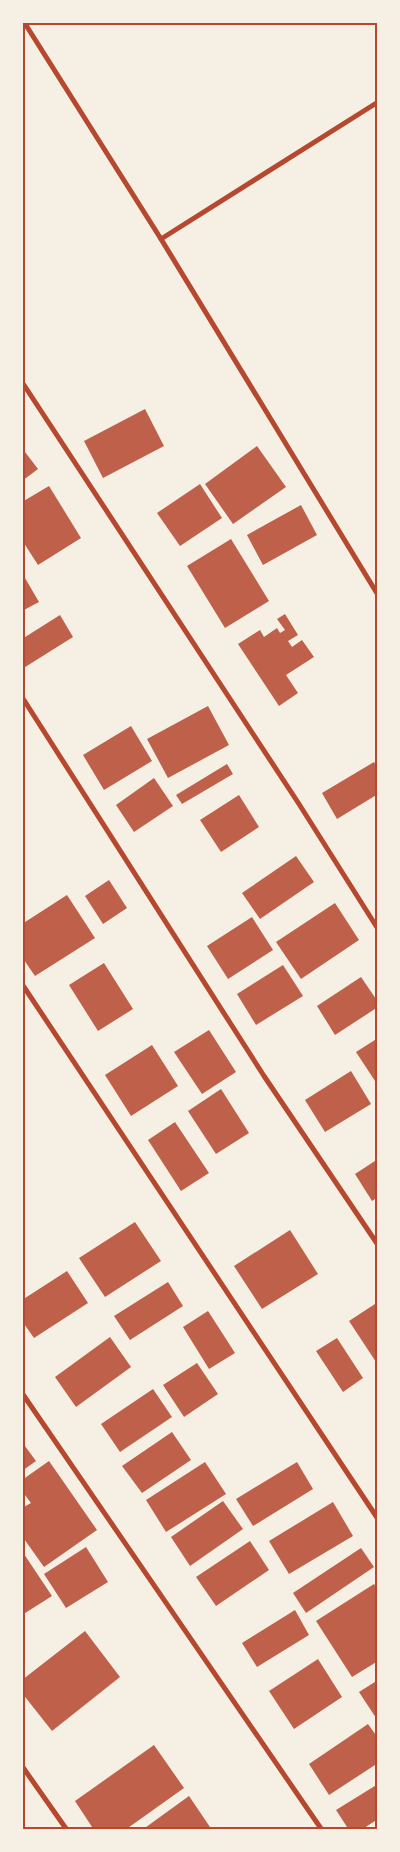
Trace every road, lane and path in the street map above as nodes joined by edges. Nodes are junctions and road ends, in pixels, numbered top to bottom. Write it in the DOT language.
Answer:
graph roads {
  1 [pos="24,22"];
  2 [pos="378,102"];
  3 [pos="161,239"];
  4 [pos="22,382"];
  5 [pos="378,595"];
  6 [pos="22,697"];
  7 [pos="378,929"];
  8 [pos="22,984"];
  9 [pos="378,1245"];
  10 [pos="22,1393"];
  11 [pos="378,1518"];
  12 [pos="22,1766"];
  13 [pos="66,1830"];
  14 [pos="322,1830"];
  1 -- 3 [label="street"];
  2 -- 3 [label="street"];
  3 -- 5 [label="street"];
  4 -- 7 [label="street"];
  6 -- 9 [label="street"];
  8 -- 11 [label="street"];
  10 -- 14 [label="street"];
  12 -- 13 [label="street"];
}
